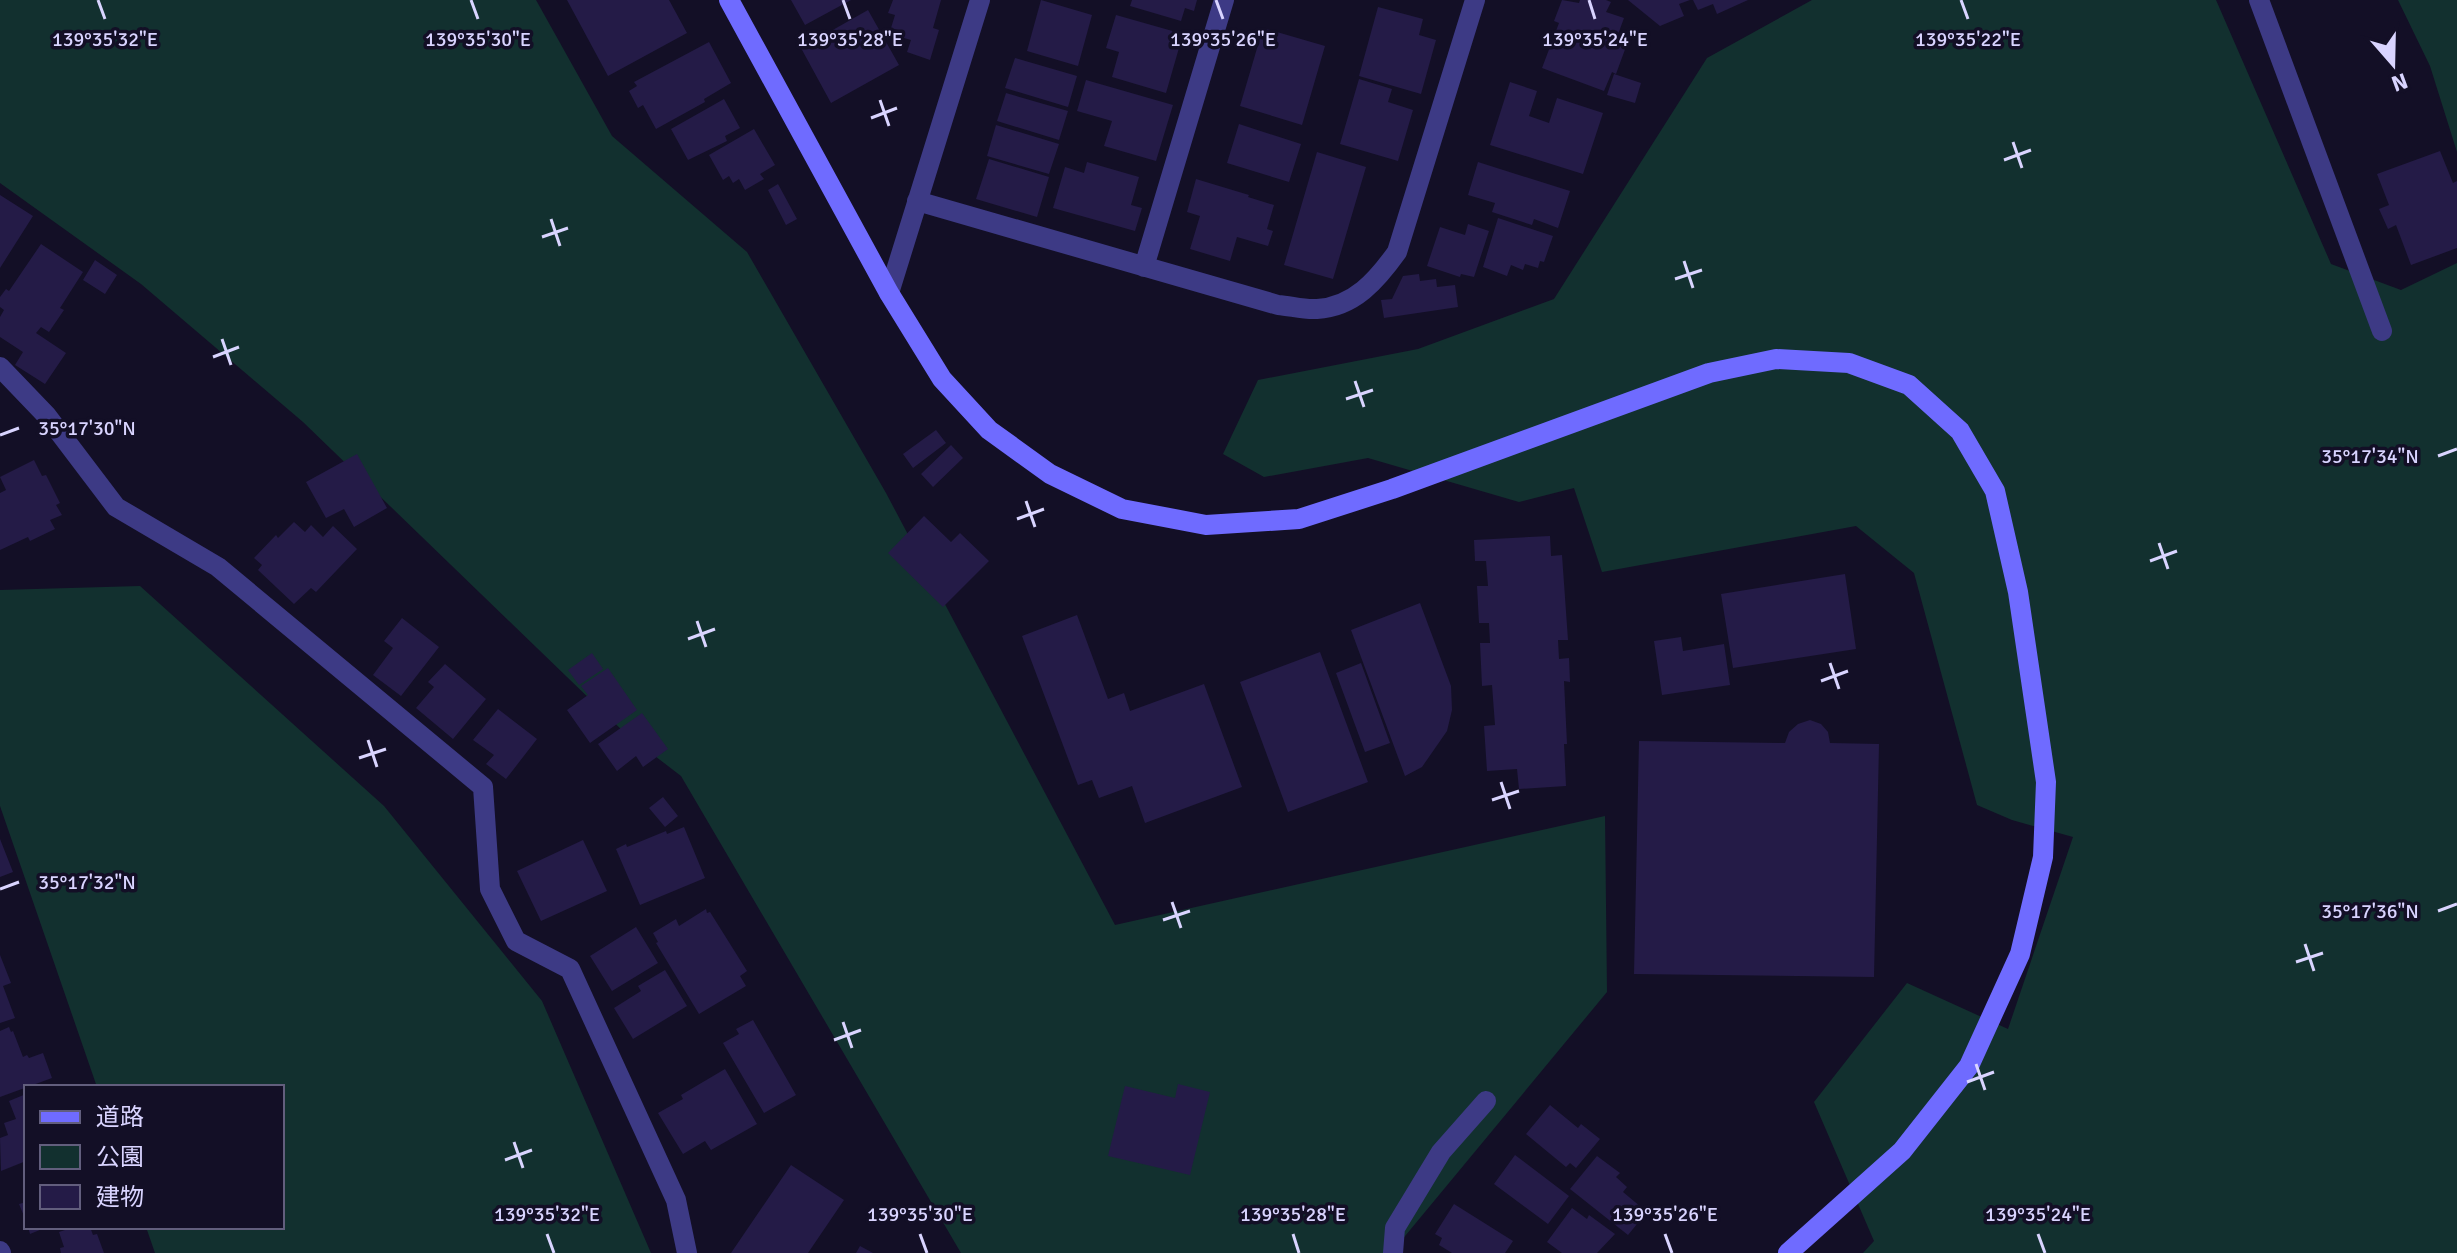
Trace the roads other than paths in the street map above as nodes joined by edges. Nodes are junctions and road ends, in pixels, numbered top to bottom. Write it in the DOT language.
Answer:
graph roads {
  1 [pos="729,0"];
  2 [pos="980,0"];
  3 [pos="1224,0"];
  4 [pos="1475,0"];
  5 [pos="2259,0"];
  6 [pos="917,201"];
  7 [pos="1144,267"];
  8 [pos="889,293"];
  9 [pos="2382,331"];
  10 [pos="0,367"];
  11 [pos="1486,1101"];
  12 [pos="687,1253"];
  13 [pos="1393,1253"];
  14 [pos="1788,1253"];
  1 -- 8 [label="street"];
  2 -- 6 [label="street"];
  3 -- 7 [label="street"];
  4 -- 7 [label="street"];
  5 -- 9 [label="street"];
  6 -- 7 [label="street"];
  6 -- 8 [label="street"];
  8 -- 14 [label="street"];
  10 -- 12 [label="street"];
  11 -- 13 [label="street"];
}
